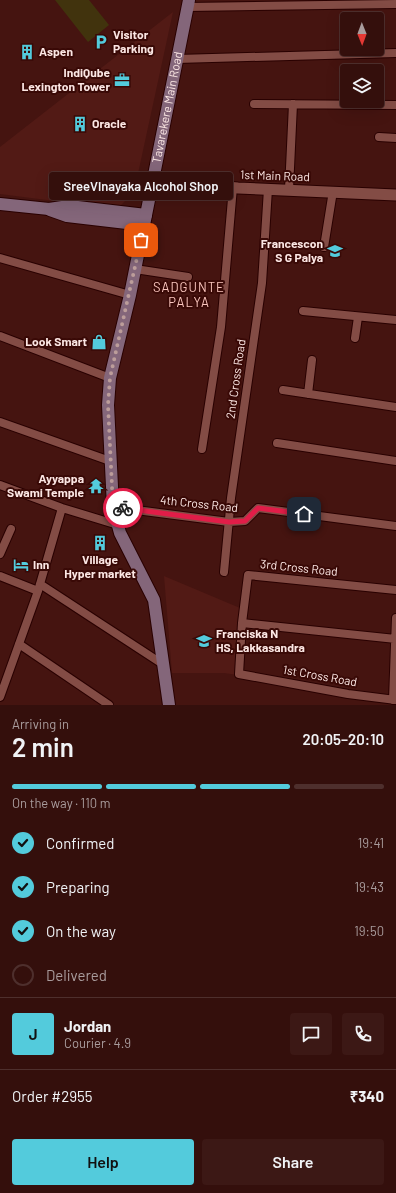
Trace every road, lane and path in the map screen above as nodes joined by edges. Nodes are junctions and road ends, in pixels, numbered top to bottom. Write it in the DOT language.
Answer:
graph roads {
  1 [pos="338,2"];
  2 [pos="188,4"];
  3 [pos="396,4"];
  4 [pos="396,53"];
  5 [pos="177,59"];
  6 [pos="254,104"];
  7 [pos="293,104"];
  8 [pos="396,105"];
  9 [pos="379,137"];
  10 [pos="396,138"];
  11 [pos="153,181"];
  12 [pos="233,188"];
  13 [pos="268,189"];
  14 [pos="289,189"];
  15 [pos="333,191"];
  16 [pos="396,195"];
  17 [pos="0,204"];
  18 [pos="145,220"];
  19 [pos="324,248"];
  20 [pos="0,258"];
  21 [pos="135,269"];
  22 [pos="188,277"];
  23 [pos="130,295"];
  24 [pos="303,311"];
  25 [pos="358,317"];
  26 [pos="396,320"];
  27 [pos="0,336"];
  28 [pos="355,338"];
  29 [pos="312,360"];
  30 [pos="110,378"];
  31 [pos="283,390"];
  32 [pos="308,394"];
  33 [pos="396,407"];
  34 [pos="0,422"];
  35 [pos="277,443"];
  36 [pos="202,449"];
  37 [pos="110,461"];
  38 [pos="396,461"];
  39 [pos="0,485"];
  40 [pos="113,507"];
  41 [pos="62,508"];
  42 [pos="229,522"];
  43 [pos="118,525"];
  44 [pos="396,526"];
  45 [pos="11,529"];
  46 [pos="0,554"];
  47 [pos="224,572"];
  48 [pos="0,576"];
  49 [pos="39,587"];
  50 [pos="396,590"];
  51 [pos="396,618"];
  52 [pos="242,623"];
  53 [pos="395,639"];
  54 [pos="19,644"];
  55 [pos="164,665"];
  56 [pos="0,697"];
  57 [pos="395,700"];
  58 [pos="109,705"];
  59 [pos="169,705"];
  1 -- 2 [label="street"];
  1 -- 3 [label="street"];
  2 -- 5 [label="main road, Tavarekere Main Road"];
  4 -- 5 [label="street"];
  5 -- 11 [label="main road, Tavarekere Main Road"];
  6 -- 7 [label="street"];
  7 -- 8 [label="street"];
  7 -- 14 [label="street"];
  9 -- 10 [label="street"];
  11 -- 12 [label="street, 1st Main Road"];
  11 -- 18 [label="main road, Tavarekere Main Road"];
  12 -- 13 [label="street, 1st Main Road"];
  12 -- 36 [label="street"];
  13 -- 14 [label="street, 1st Main Road"];
  13 -- 42 [label="street, 2nd Cross Road"];
  14 -- 15 [label="street, 1st Main Road"];
  15 -- 16 [label="street, 1st Main Road"];
  15 -- 19 [label="street"];
  17 -- 18 [label="main road"];
  18 -- 21 [label="main road, Tavarekere Main Road"];
  20 -- 23 [label="street"];
  21 -- 22 [label="street"];
  21 -- 23 [label="main road, Tavarekere Main Road"];
  23 -- 30 [label="main road, Tavarekere Main Road"];
  24 -- 25 [label="street"];
  25 -- 26 [label="street"];
  25 -- 28 [label="street"];
  27 -- 30 [label="street"];
  29 -- 32 [label="street"];
  30 -- 37 [label="main road, Tavarekere Main Road"];
  31 -- 32 [label="street"];
  32 -- 33 [label="street"];
  34 -- 37 [label="street"];
  35 -- 38 [label="street"];
  37 -- 40 [label="main road, Tavarekere Main Road"];
  39 -- 41 [label="street"];
  40 -- 42 [label="street, 4th Cross Road"];
  40 -- 43 [label="main road, Tavarekere Main Road"];
  41 -- 43 [label="street"];
  41 -- 49 [label="street"];
  42 -- 44 [label="street, 4th Cross Road"];
  42 -- 47 [label="street, 2nd Cross Road"];
  43 -- 55 [label="main road, Tavarekere Main Road"];
  45 -- 46 [label="street"];
  48 -- 49 [label="street"];
  49 -- 54 [label="street"];
  49 -- 55 [label="street"];
  50 -- 52 [label="street, 3rd Cross Road"];
  51 -- 53 [label="street"];
  52 -- 53 [label="street"];
  52 -- 57 [label="street, 1st Cross Road"];
  53 -- 57 [label="street"];
  54 -- 56 [label="street"];
  54 -- 58 [label="street"];
  55 -- 59 [label="main road, Tavarekere Main Road"];
}
